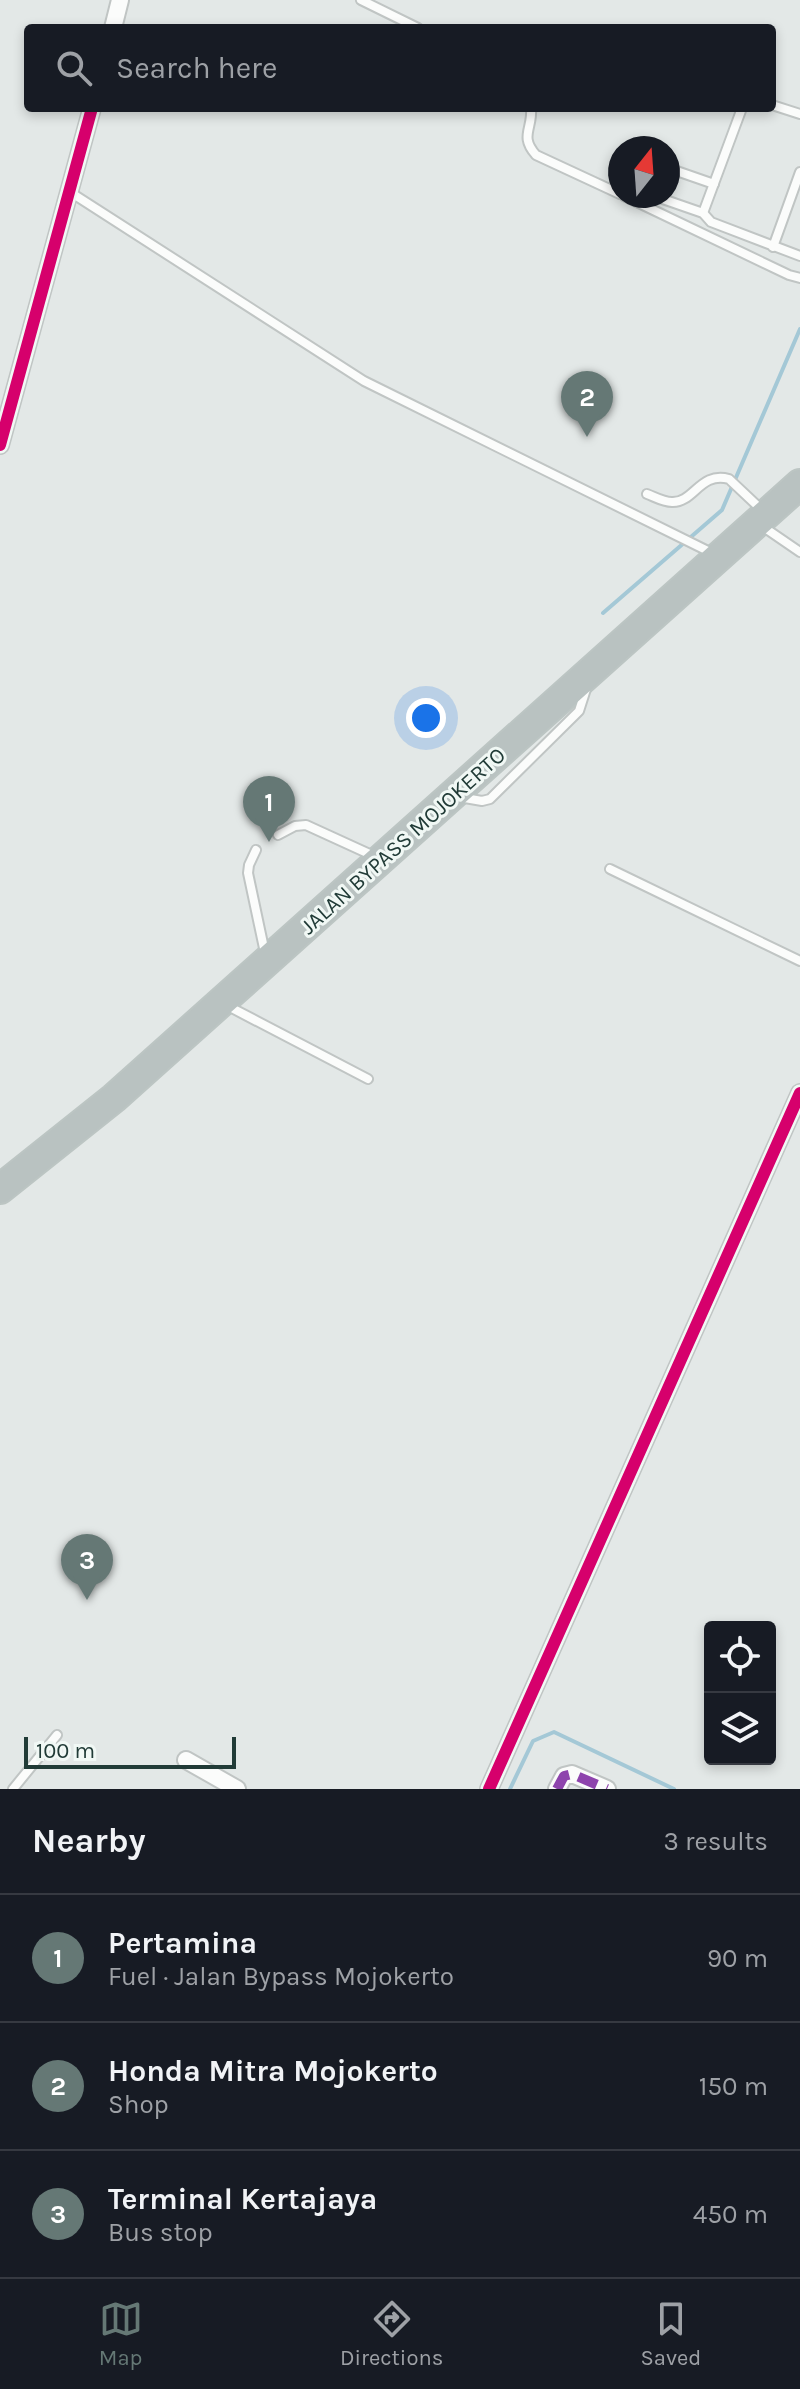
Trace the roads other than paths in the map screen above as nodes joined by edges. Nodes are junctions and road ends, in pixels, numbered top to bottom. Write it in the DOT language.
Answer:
graph roads {
  1 [pos="120,0"];
  2 [pos="361,0"];
  3 [pos="114,24"];
  4 [pos="410,24"];
  5 [pos="776,106"];
  6 [pos="91,112"];
  7 [pos="531,112"];
  8 [pos="741,112"];
  9 [pos="800,114"];
  10 [pos="680,172"];
  11 [pos="799,176"];
  12 [pos="714,184"];
  13 [pos="608,188"];
  14 [pos="70,192"];
  15 [pos="680,205"];
  16 [pos="649,208"];
  17 [pos="703,213"];
  18 [pos="773,247"];
  19 [pos="800,256"];
  20 [pos="800,278"];
  21 [pos="0,445"];
  22 [pos="800,484"];
  23 [pos="647,494"];
  24 [pos="762,519"];
  25 [pos="707,550"];
  26 [pos="800,552"];
  27 [pos="278,835"];
  28 [pos="256,850"];
  29 [pos="382,860"];
  30 [pos="610,869"];
  31 [pos="800,961"];
  32 [pos="267,962"];
  33 [pos="222,1003"];
  34 [pos="368,1079"];
  35 [pos="800,1093"];
  36 [pos="0,1189"];
  37 [pos="57,1735"];
  38 [pos="186,1760"];
  39 [pos="13,1789"];
  40 [pos="237,1789"];
  41 [pos="489,1789"];
  42 [pos="557,1789"];
  43 [pos="607,1789"];
  1 -- 3 [label="street"];
  2 -- 4 [label="lane"];
  5 -- 9 [label="lane"];
  6 -- 14 [label="street"];
  7 -- 13 [label="lane"];
  8 -- 12 [label="lane"];
  10 -- 12 [label="lane"];
  11 -- 18 [label="lane"];
  12 -- 17 [label="lane"];
  14 -- 21 [label="street"];
  14 -- 25 [label="lane"];
  15 -- 17 [label="lane"];
  16 -- 20 [label="lane"];
  17 -- 18 [label="lane"];
  18 -- 19 [label="lane"];
  22 -- 24 [label="highway, JALAN BYPASS MOJOKERTO"];
  23 -- 24 [label="lane"];
  24 -- 25 [label="highway, JALAN BYPASS MOJOKERTO"];
  24 -- 26 [label="lane"];
  25 -- 29 [label="highway, JALAN BYPASS MOJOKERTO"];
  27 -- 29 [label="lane"];
  28 -- 32 [label="lane"];
  29 -- 32 [label="highway, JALAN BYPASS MOJOKERTO"];
  30 -- 31 [label="lane"];
  32 -- 33 [label="highway, JALAN BYPASS MOJOKERTO"];
  33 -- 34 [label="lane"];
  33 -- 36 [label="highway, JALAN BYPASS MOJOKERTO"];
  35 -- 41 [label="street"];
  37 -- 39 [label="lane"];
  38 -- 40 [label="street"];
  42 -- 43 [label="street"];
}
